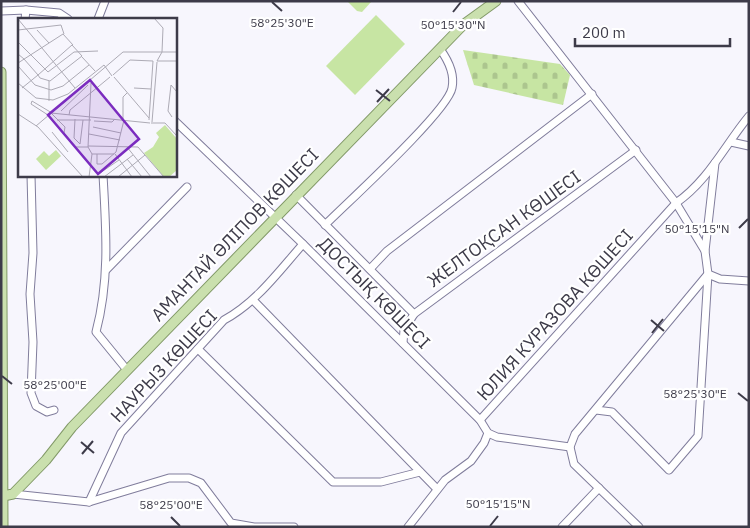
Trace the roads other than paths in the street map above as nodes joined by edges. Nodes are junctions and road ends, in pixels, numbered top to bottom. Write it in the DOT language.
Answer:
graph roads {
  1 [pos="105,1"];
  2 [pos="496,1"];
  3 [pos="518,1"];
  4 [pos="26,10"];
  5 [pos="1,11"];
  6 [pos="25,18"];
  7 [pos="66,18"];
  8 [pos="98,18"];
  9 [pos="440,49"];
  10 [pos="1,72"];
  11 [pos="592,94"];
  12 [pos="749,116"];
  13 [pos="176,122"];
  14 [pos="732,142"];
  15 [pos="749,146"];
  16 [pos="636,150"];
  17 [pos="715,162"];
  18 [pos="31,176"];
  19 [pos="103,176"];
  20 [pos="187,188"];
  21 [pos="296,195"];
  22 [pos="676,203"];
  23 [pos="275,216"];
  24 [pos="326,225"];
  25 [pos="303,244"];
  26 [pos="705,251"];
  27 [pos="370,269"];
  28 [pos="106,270"];
  29 [pos="708,274"];
  30 [pos="749,281"];
  31 [pos="253,300"];
  32 [pos="414,314"];
  33 [pos="2,340"];
  34 [pos="402,343"];
  35 [pos="198,349"];
  36 [pos="127,370"];
  37 [pos="54,410"];
  38 [pos="596,410"];
  39 [pos="480,420"];
  40 [pos="488,433"];
  41 [pos="570,447"];
  42 [pos="420,472"];
  43 [pos="599,488"];
  44 [pos="437,489"];
  45 [pos="3,490"];
  46 [pos="13,494"];
  47 [pos="89,502"];
  48 [pos="3,525"];
  49 [pos="294,527"];
  50 [pos="408,527"];
  51 [pos="562,527"];
  52 [pos="639,527"];
  1 -- 8 [label="street"];
  2 -- 9 [label="main road, АМАНТАЙ ӘЛІПОВ КӨШЕСІ"];
  3 -- 11 [label="street"];
  4 -- 5 [label="street"];
  4 -- 6 [label="street"];
  4 -- 7 [label="street"];
  9 -- 21 [label="main road, АМАНТАЙ ӘЛІПОВ КӨШЕСІ"];
  9 -- 24 [label="street"];
  10 -- 33 [label="main road"];
  11 -- 16 [label="street"];
  11 -- 27 [label="street"];
  12 -- 14 [label="street, ЮЛИЯ КУРАЗОВА КӨШЕСІ"];
  13 -- 23 [label="street, ДОСТЫҚ КӨШЕСІ"];
  14 -- 15 [label="street"];
  14 -- 17 [label="street, ЮЛИЯ КУРАЗОВА КӨШЕСІ"];
  16 -- 22 [label="street"];
  16 -- 32 [label="street, ЖЕЛТОҚСАН КӨШЕСІ"];
  17 -- 22 [label="street, ЮЛИЯ КУРАЗОВА КӨШЕСІ"];
  17 -- 26 [label="street"];
  18 -- 37 [label="street"];
  19 -- 28 [label="street"];
  20 -- 28 [label="street"];
  21 -- 23 [label="main road, АМАНТАЙ ӘЛІПОВ КӨШЕСІ"];
  21 -- 24 [label="street"];
  22 -- 26 [label="street"];
  22 -- 39 [label="street, ЮЛИЯ КУРАЗОВА КӨШЕСІ"];
  23 -- 25 [label="street, ДОСТЫҚ КӨШЕСІ"];
  23 -- 36 [label="main road, АМАНТАЙ ӘЛІПОВ КӨШЕСІ"];
  24 -- 27 [label="street"];
  25 -- 31 [label="street, НАУРЫЗ КӨШЕСІ"];
  25 -- 34 [label="street, ДОСТЫҚ КӨШЕСІ"];
  26 -- 29 [label="street"];
  27 -- 32 [label="street"];
  28 -- 36 [label="street"];
  29 -- 30 [label="street"];
  29 -- 38 [label="street"];
  29 -- 38 [label="street"];
  31 -- 35 [label="street, НАУРЫЗ КӨШЕСІ"];
  31 -- 42 [label="street"];
  32 -- 34 [label="street, ЖЕЛТОҚСАН КӨШЕСІ"];
  33 -- 45 [label="main road"];
  34 -- 39 [label="street, ДОСТЫҚ КӨШЕСІ"];
  35 -- 42 [label="street"];
  35 -- 47 [label="street, НАУРЫЗ КӨШЕСІ"];
  36 -- 46 [label="main road, АМАНТАЙ ӘЛІПОВ КӨШЕСІ"];
  38 -- 41 [label="street"];
  39 -- 40 [label="street, ДОСТЫҚ КӨШЕСІ"];
  40 -- 41 [label="street"];
  40 -- 44 [label="street"];
  41 -- 43 [label="street"];
  42 -- 44 [label="street"];
  43 -- 51 [label="street"];
  43 -- 52 [label="street"];
  44 -- 50 [label="street"];
  45 -- 46 [label="main road"];
  45 -- 48 [label="main road"];
  46 -- 47 [label="street"];
  47 -- 49 [label="street"];
}
